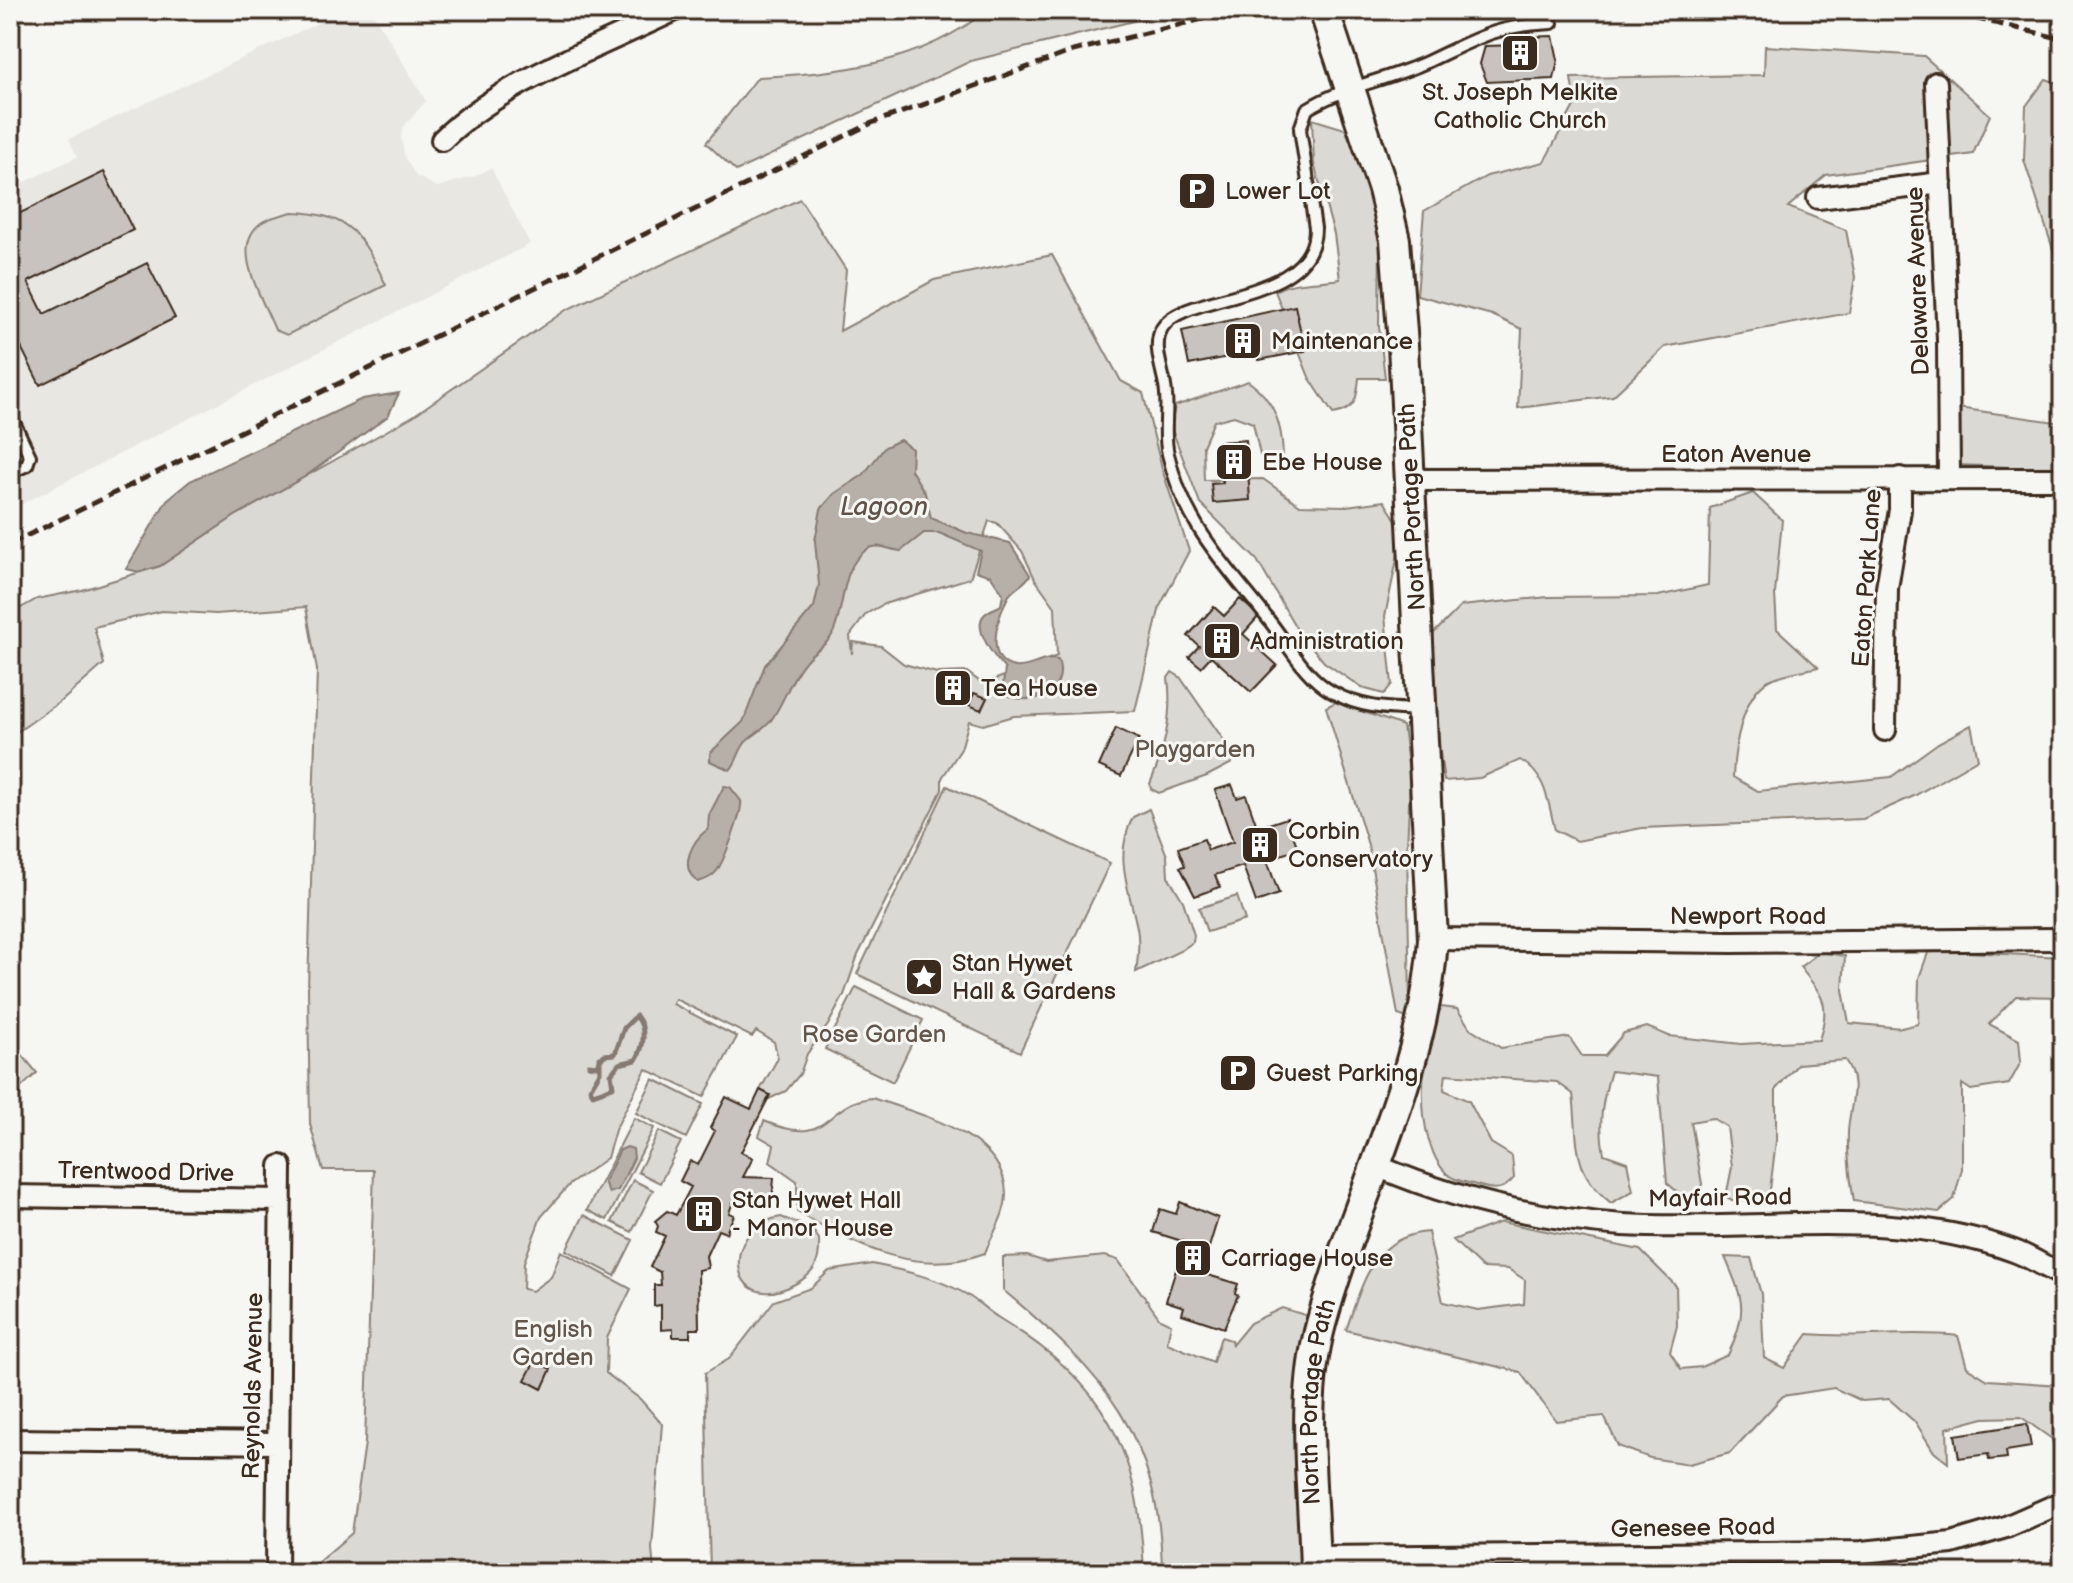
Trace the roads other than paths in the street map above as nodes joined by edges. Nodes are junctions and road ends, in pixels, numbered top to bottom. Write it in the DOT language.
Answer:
graph roads {
  1 [pos="675,10"];
  2 [pos="1324,10"];
  3 [pos="1552,23"];
  4 [pos="1936,83"];
  5 [pos="1351,87"];
  6 [pos="442,140"];
  7 [pos="1941,183"];
  8 [pos="1818,198"];
  9 [pos="10,414"];
  10 [pos="10,473"];
  11 [pos="1900,478"];
  12 [pos="1949,478"];
  13 [pos="2063,479"];
  14 [pos="1410,480"];
  15 [pos="1423,710"];
  16 [pos="1885,730"];
  17 [pos="1433,939"];
  18 [pos="2063,939"];
  19 [pos="281,1166"];
  20 [pos="1377,1166"];
  21 [pos="10,1196"];
  22 [pos="281,1200"];
  23 [pos="2063,1275"];
  24 [pos="10,1440"];
  25 [pos="278,1443"];
  26 [pos="2063,1502"];
  27 [pos="1315,1565"];
  28 [pos="277,1573"];
  1 -- 6 [label="street"];
  2 -- 5 [label="main road, North Portage Path"];
  3 -- 5 [label="lane"];
  4 -- 7 [label="street, Delaware Avenue"];
  5 -- 14 [label="main road, North Portage Path"];
  5 -- 15 [label="lane"];
  7 -- 8 [label="street"];
  7 -- 12 [label="street, Delaware Avenue"];
  9 -- 10 [label="lane"];
  11 -- 12 [label="street, Eaton Avenue"];
  11 -- 14 [label="street, Eaton Avenue"];
  11 -- 16 [label="street, Eaton Park Lane"];
  12 -- 13 [label="street, Eaton Avenue"];
  14 -- 15 [label="main road, North Portage Path"];
  15 -- 17 [label="main road, North Portage Path"];
  17 -- 18 [label="street, Newport Road"];
  17 -- 20 [label="main road, North Portage Path"];
  19 -- 22 [label="street, Reynolds Avenue"];
  20 -- 23 [label="street, Mayfair Road"];
  20 -- 27 [label="main road, North Portage Path"];
  21 -- 22 [label="street, Trentwood Drive"];
  22 -- 25 [label="street, Reynolds Avenue"];
  24 -- 25 [label="street"];
  25 -- 28 [label="street, Reynolds Avenue"];
  26 -- 27 [label="street, Genesee Road"];
}
